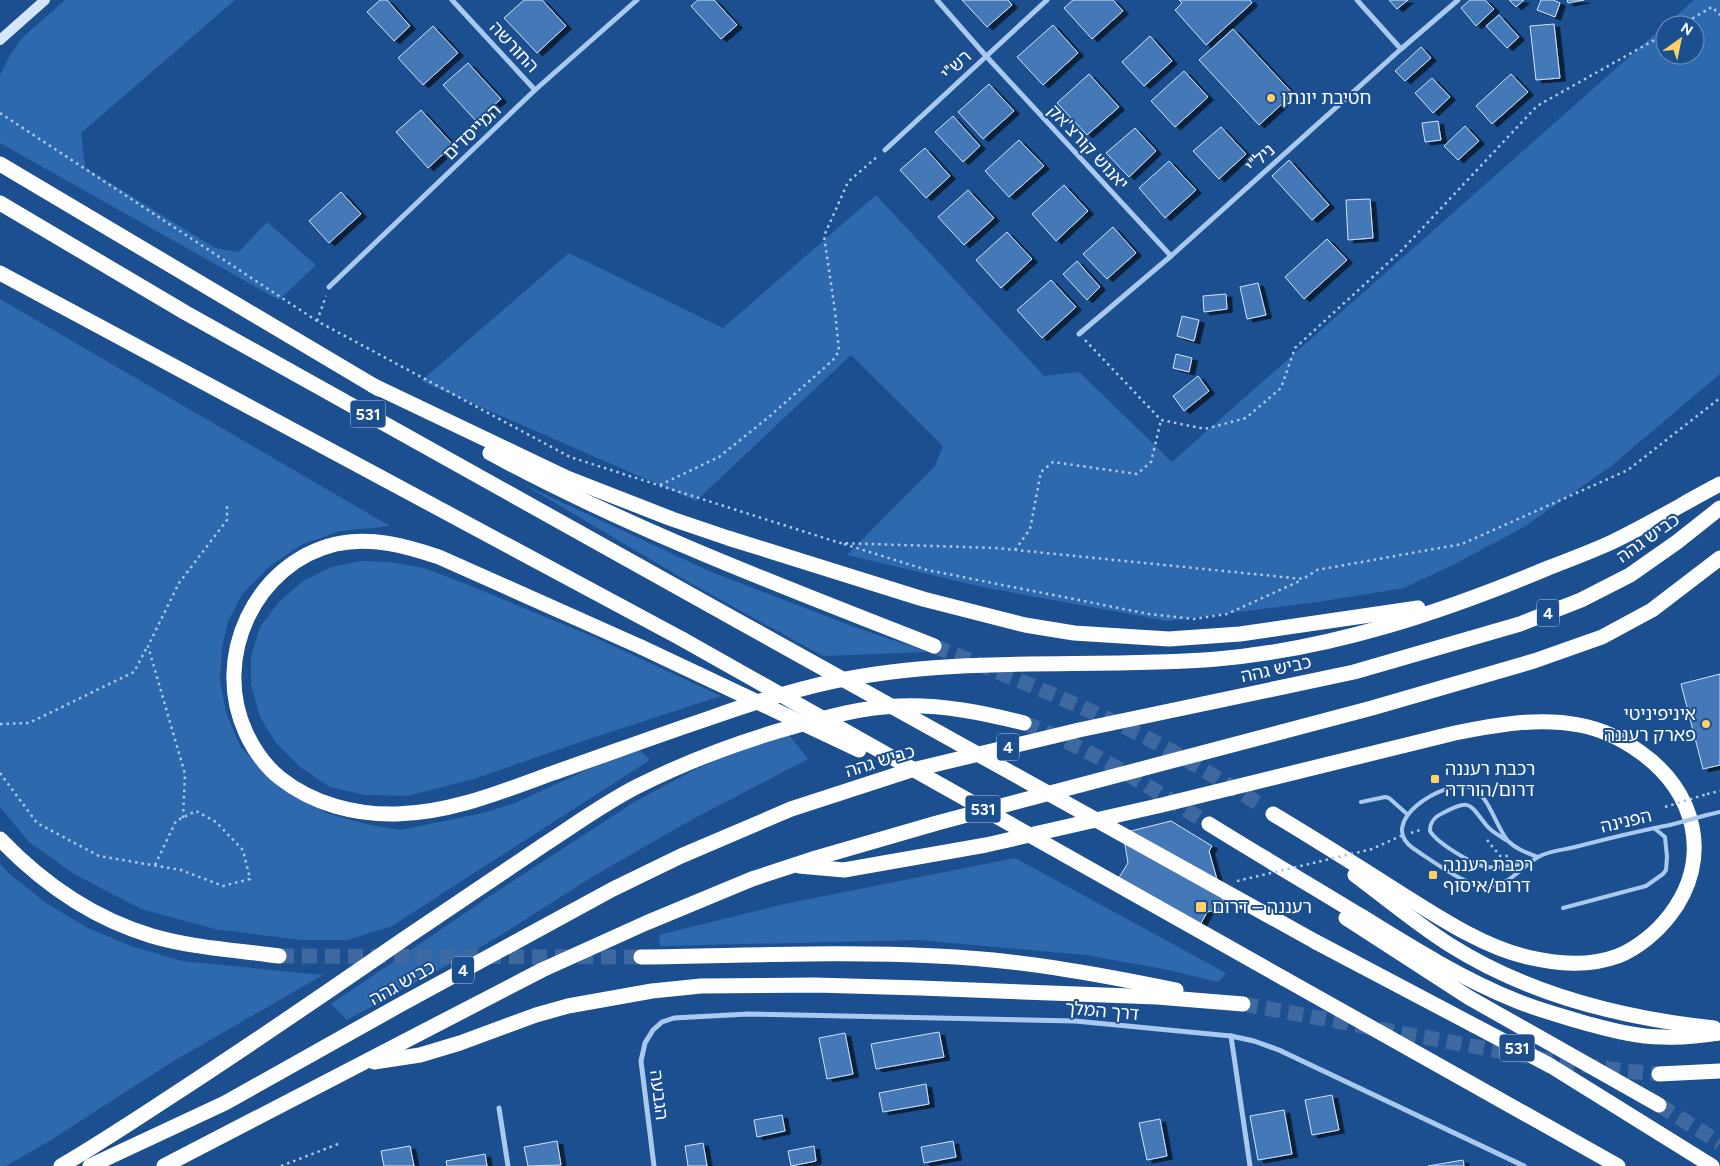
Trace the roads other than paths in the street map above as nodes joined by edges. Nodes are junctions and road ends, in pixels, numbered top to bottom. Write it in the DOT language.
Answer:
graph roads {
  1 [pos="46,0"];
  2 [pos="452,0"];
  3 [pos="637,0"];
  4 [pos="937,0"];
  5 [pos="1047,0"];
  6 [pos="1357,0"];
  7 [pos="1458,0"];
  8 [pos="0,40"];
  9 [pos="1401,49"];
  10 [pos="986,56"];
  11 [pos="535,90"];
  12 [pos="885,150"];
  13 [pos="0,164"];
  14 [pos="0,203"];
  15 [pos="1171,256"];
  16 [pos="0,273"];
  17 [pos="329,287"];
  18 [pos="1079,334"];
  19 [pos="372,385"];
  20 [pos="1720,484"];
  21 [pos="1720,508"];
  22 [pos="1720,558"];
  23 [pos="1474,598"];
  24 [pos="934,646"];
  25 [pos="1024,723"];
  26 [pos="1361,802"];
  27 [pos="979,807"];
  28 [pos="1720,812"];
  29 [pos="1407,814"];
  30 [pos="1208,824"];
  31 [pos="1654,828"];
  32 [pos="0,839"];
  33 [pos="1508,841"];
  34 [pos="1247,848"];
  35 [pos="1538,857"];
  36 [pos="1531,863"];
  37 [pos="793,866"];
  38 [pos="1563,908"];
  39 [pos="279,956"];
  40 [pos="641,957"];
  41 [pos="1720,1029"];
  42 [pos="653,1030"];
  43 [pos="1720,1034"];
  44 [pos="1231,1036"];
  45 [pos="363,1064"];
  46 [pos="1720,1071"];
  47 [pos="1659,1074"];
  48 [pos="1659,1104"];
  49 [pos="499,1108"];
  50 [pos="61,1166"];
  51 [pos="90,1166"];
  52 [pos="164,1166"];
  53 [pos="508,1166"];
  54 [pos="654,1166"];
  55 [pos="1250,1166"];
  56 [pos="1524,1166"];
  57 [pos="1618,1166"];
  58 [pos="1712,1166"];
  1 -- 8 [label="street"];
  2 -- 11 [label="street, החורשה"];
  3 -- 11 [label="street, המייסדים"];
  4 -- 10 [label="street, יאנוש קורצ'אק"];
  5 -- 10 [label="street, רש\"י"];
  6 -- 9 [label="street"];
  7 -- 9 [label="street, ניל\"י"];
  9 -- 15 [label="street, ניל\"י"];
  10 -- 12 [label="street, רש\"י"];
  10 -- 15 [label="street, יאנוש קורצ'אק"];
  11 -- 17 [label="street, המייסדים"];
  13 -- 19 [label="highway"];
  14 -- 58 [label="highway, 531, bridge"];
  15 -- 18 [label="street, ניל\"י"];
  16 -- 27 [label="highway, 531, bridge"];
  19 -- 23 [label="highway"];
  19 -- 24 [label="highway"];
  20 -- 23 [label="highway"];
  21 -- 51 [label="highway, כביש גהה / 4"];
  22 -- 37 [label="highway, 4"];
  23 -- 27 [label="highway, bridge"];
  25 -- 50 [label="highway"];
  26 -- 29 [label="lane"];
  27 -- 57 [label="highway, 531, bridge"];
  28 -- 31 [label="lane, הפנינה, bridge"];
  29 -- 33 [label="lane"];
  29 -- 36 [label="lane"];
  30 -- 34 [label="highway"];
  31 -- 35 [label="lane, הפנינה"];
  31 -- 38 [label="lane"];
  32 -- 39 [label="highway"];
  33 -- 35 [label="lane"];
  33 -- 36 [label="lane"];
  34 -- 43 [label="highway"];
  34 -- 48 [label="highway"];
  35 -- 36 [label="lane"];
  37 -- 41 [label="highway"];
  37 -- 45 [label="highway, 4"];
  40 -- 45 [label="highway"];
  42 -- 44 [label="street, דרך המלך"];
  42 -- 54 [label="street, הגבעה"];
  44 -- 55 [label="street"];
  44 -- 56 [label="street, דרך המלך"];
  45 -- 52 [label="highway, 4"];
  46 -- 47 [label="highway"];
  49 -- 53 [label="street"];
}
